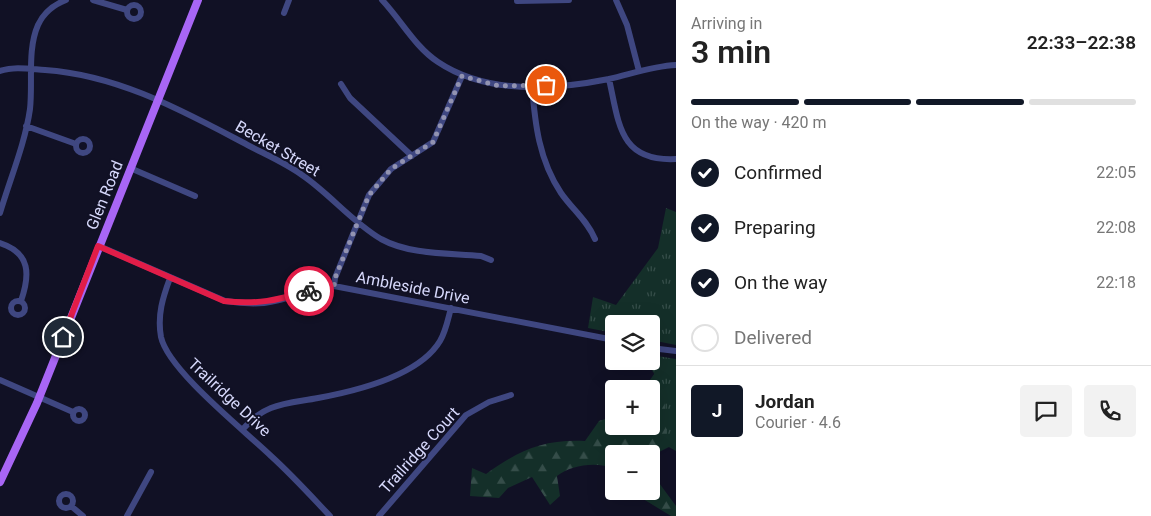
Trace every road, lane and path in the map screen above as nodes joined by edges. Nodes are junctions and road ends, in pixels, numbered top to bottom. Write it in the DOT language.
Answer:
graph roads {
  1 [pos="66,0"];
  2 [pos="93,0"];
  3 [pos="198,0"];
  4 [pos="289,0"];
  5 [pos="382,0"];
  6 [pos="569,0"];
  7 [pos="616,0"];
  8 [pos="517,1"];
  9 [pos="52,3"];
  10 [pos="127,10"];
  11 [pos="284,13"];
  12 [pos="676,65"];
  13 [pos="32,69"];
  14 [pos="639,71"];
  15 [pos="0,72"];
  16 [pos="462,76"];
  17 [pos="609,79"];
  18 [pos="341,84"];
  19 [pos="532,86"];
  20 [pos="158,100"];
  21 [pos="26,126"];
  22 [pos="76,144"];
  23 [pos="412,156"];
  24 [pos="676,159"];
  25 [pos="130,168"];
  26 [pos="195,196"];
  27 [pos="0,213"];
  28 [pos="358,221"];
  29 [pos="595,239"];
  30 [pos="0,242"];
  31 [pos="98,246"];
  32 [pos="491,260"];
  33 [pos="170,278"];
  34 [pos="334,286"];
  35 [pos="21,301"];
  36 [pos="450,308"];
  37 [pos="605,338"];
  38 [pos="660,349"];
  39 [pos="676,351"];
  40 [pos="0,380"];
  41 [pos="511,395"];
  42 [pos="39,397"];
  43 [pos="73,412"];
  44 [pos="243,429"];
  45 [pos="151,472"];
  46 [pos="0,482"];
  47 [pos="70,506"];
  48 [pos="83,516"];
  49 [pos="127,516"];
  50 [pos="330,516"];
  51 [pos="379,516"];
  1 -- 9 [label="street"];
  2 -- 10 [label="street"];
  3 -- 20 [label="main road, Glen Road"];
  4 -- 11 [label="street"];
  5 -- 16 [label="street"];
  6 -- 8 [label="street"];
  7 -- 14 [label="street"];
  9 -- 13 [label="street"];
  12 -- 14 [label="street"];
  13 -- 15 [label="street, Becket Street"];
  13 -- 20 [label="street, Becket Street"];
  13 -- 21 [label="street"];
  14 -- 17 [label="street"];
  16 -- 19 [label="street"];
  16 -- 23 [label="street"];
  17 -- 19 [label="street"];
  17 -- 24 [label="street"];
  18 -- 23 [label="street"];
  19 -- 29 [label="street"];
  20 -- 25 [label="main road, Glen Road"];
  20 -- 28 [label="street, Becket Street"];
  21 -- 22 [label="street"];
  21 -- 27 [label="street"];
  23 -- 28 [label="street"];
  25 -- 26 [label="street"];
  25 -- 31 [label="main road, Glen Road"];
  28 -- 32 [label="street, Becket Street"];
  28 -- 34 [label="street"];
  30 -- 35 [label="street"];
  31 -- 33 [label="street, Ambleside Drive"];
  31 -- 42 [label="main road, Glen Road"];
  33 -- 34 [label="street, Ambleside Drive"];
  33 -- 44 [label="street, Trailridge Drive"];
  34 -- 36 [label="street, Ambleside Drive"];
  36 -- 37 [label="street, Ambleside Drive"];
  36 -- 44 [label="street"];
  38 -- 39 [label="street"];
  40 -- 42 [label="street"];
  41 -- 51 [label="street, Trailridge Court"];
  42 -- 43 [label="street"];
  42 -- 46 [label="main road, Glen Road"];
  44 -- 50 [label="street, Trailridge Drive"];
  45 -- 49 [label="street"];
  47 -- 48 [label="street"];
}
